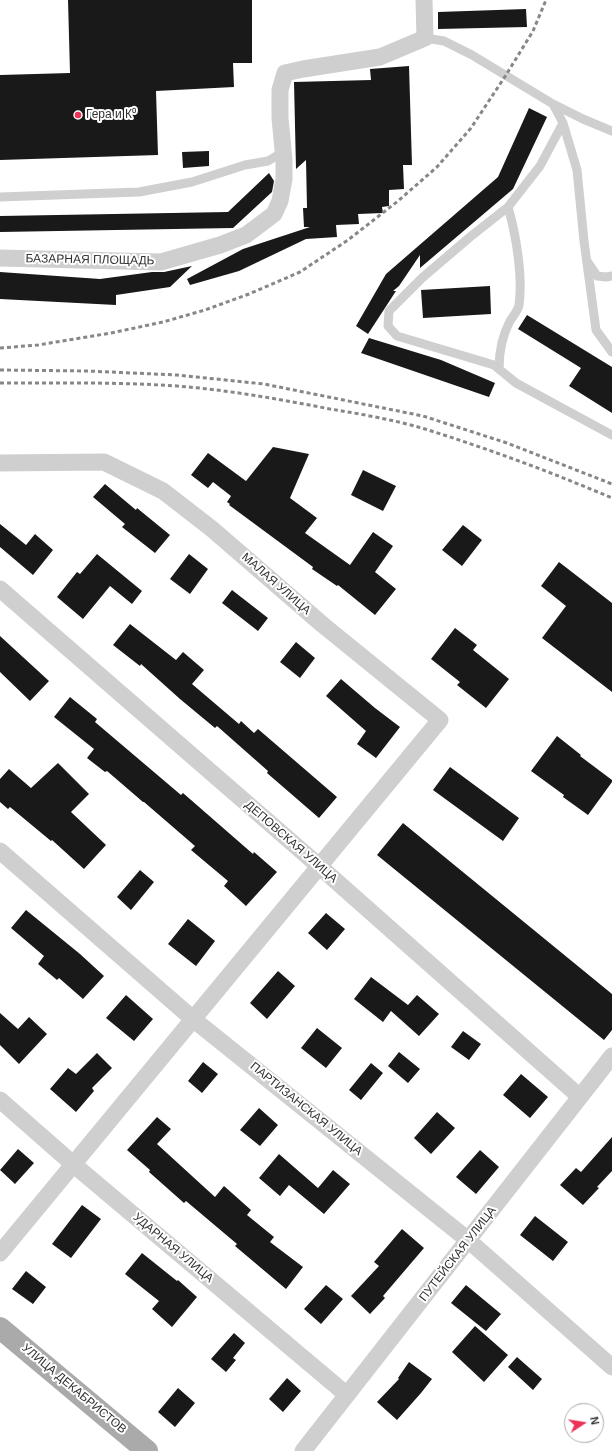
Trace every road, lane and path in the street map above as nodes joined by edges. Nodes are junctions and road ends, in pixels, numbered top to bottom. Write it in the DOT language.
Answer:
graph roads {
  1 [pos="424,0"];
  2 [pos="425,38"];
  3 [pos="553,104"];
  4 [pos="563,123"];
  5 [pos="612,131"];
  6 [pos="284,152"];
  7 [pos="0,197"];
  8 [pos="508,206"];
  9 [pos="0,258"];
  10 [pos="586,260"];
  11 [pos="612,276"];
  12 [pos="612,352"];
  13 [pos="499,369"];
  14 [pos="612,435"];
  15 [pos="0,463"];
  16 [pos="0,589"];
  17 [pos="0,851"];
  18 [pos="319,866"];
  19 [pos="193,1019"];
  20 [pos="612,1056"];
  21 [pos="580,1097"];
  22 [pos="0,1100"];
  23 [pos="73,1164"];
  24 [pos="468,1240"];
  25 [pos="0,1253"];
  26 [pos="0,1328"];
  27 [pos="612,1367"];
  28 [pos="347,1395"];
  29 [pos="147,1451"];
  30 [pos="303,1451"];
  1 -- 2 [label="street"];
  2 -- 3 [label="lane"];
  2 -- 6 [label="street, БАЗАРНАЯ ПЛОЩАДЬ"];
  3 -- 4 [label="lane"];
  3 -- 5 [label="lane"];
  4 -- 8 [label="lane"];
  4 -- 10 [label="lane"];
  6 -- 7 [label="lane"];
  6 -- 9 [label="street, БАЗАРНАЯ ПЛОЩАДЬ"];
  8 -- 13 [label="lane"];
  8 -- 13 [label="lane"];
  10 -- 11 [label="lane"];
  10 -- 12 [label="lane"];
  13 -- 14 [label="lane"];
  15 -- 18 [label="street, МАЛАЯ УЛИЦА"];
  16 -- 18 [label="street, ДЕПОВСКАЯ УЛИЦА"];
  17 -- 19 [label="street, ПАРТИЗАНСКАЯ УЛИЦА"];
  18 -- 19 [label="street"];
  18 -- 21 [label="street, ДЕПОВСКАЯ УЛИЦА"];
  19 -- 23 [label="street"];
  19 -- 24 [label="street, ПАРТИЗАНСКАЯ УЛИЦА"];
  20 -- 21 [label="street, ПУТЕЙСКАЯ УЛИЦА"];
  21 -- 24 [label="street, ПУТЕЙСКАЯ УЛИЦА"];
  22 -- 23 [label="street, УДАРНАЯ УЛИЦА"];
  23 -- 25 [label="street"];
  23 -- 28 [label="street, УДАРНАЯ УЛИЦА"];
  24 -- 27 [label="street, ПАРТИЗАНСКАЯ УЛИЦА"];
  24 -- 28 [label="street, ПУТЕЙСКАЯ УЛИЦА"];
  26 -- 29 [label="main road, УЛИЦА ДЕКАБРИСТОВ"];
  28 -- 30 [label="street, ПУТЕЙСКАЯ УЛИЦА"];
}
